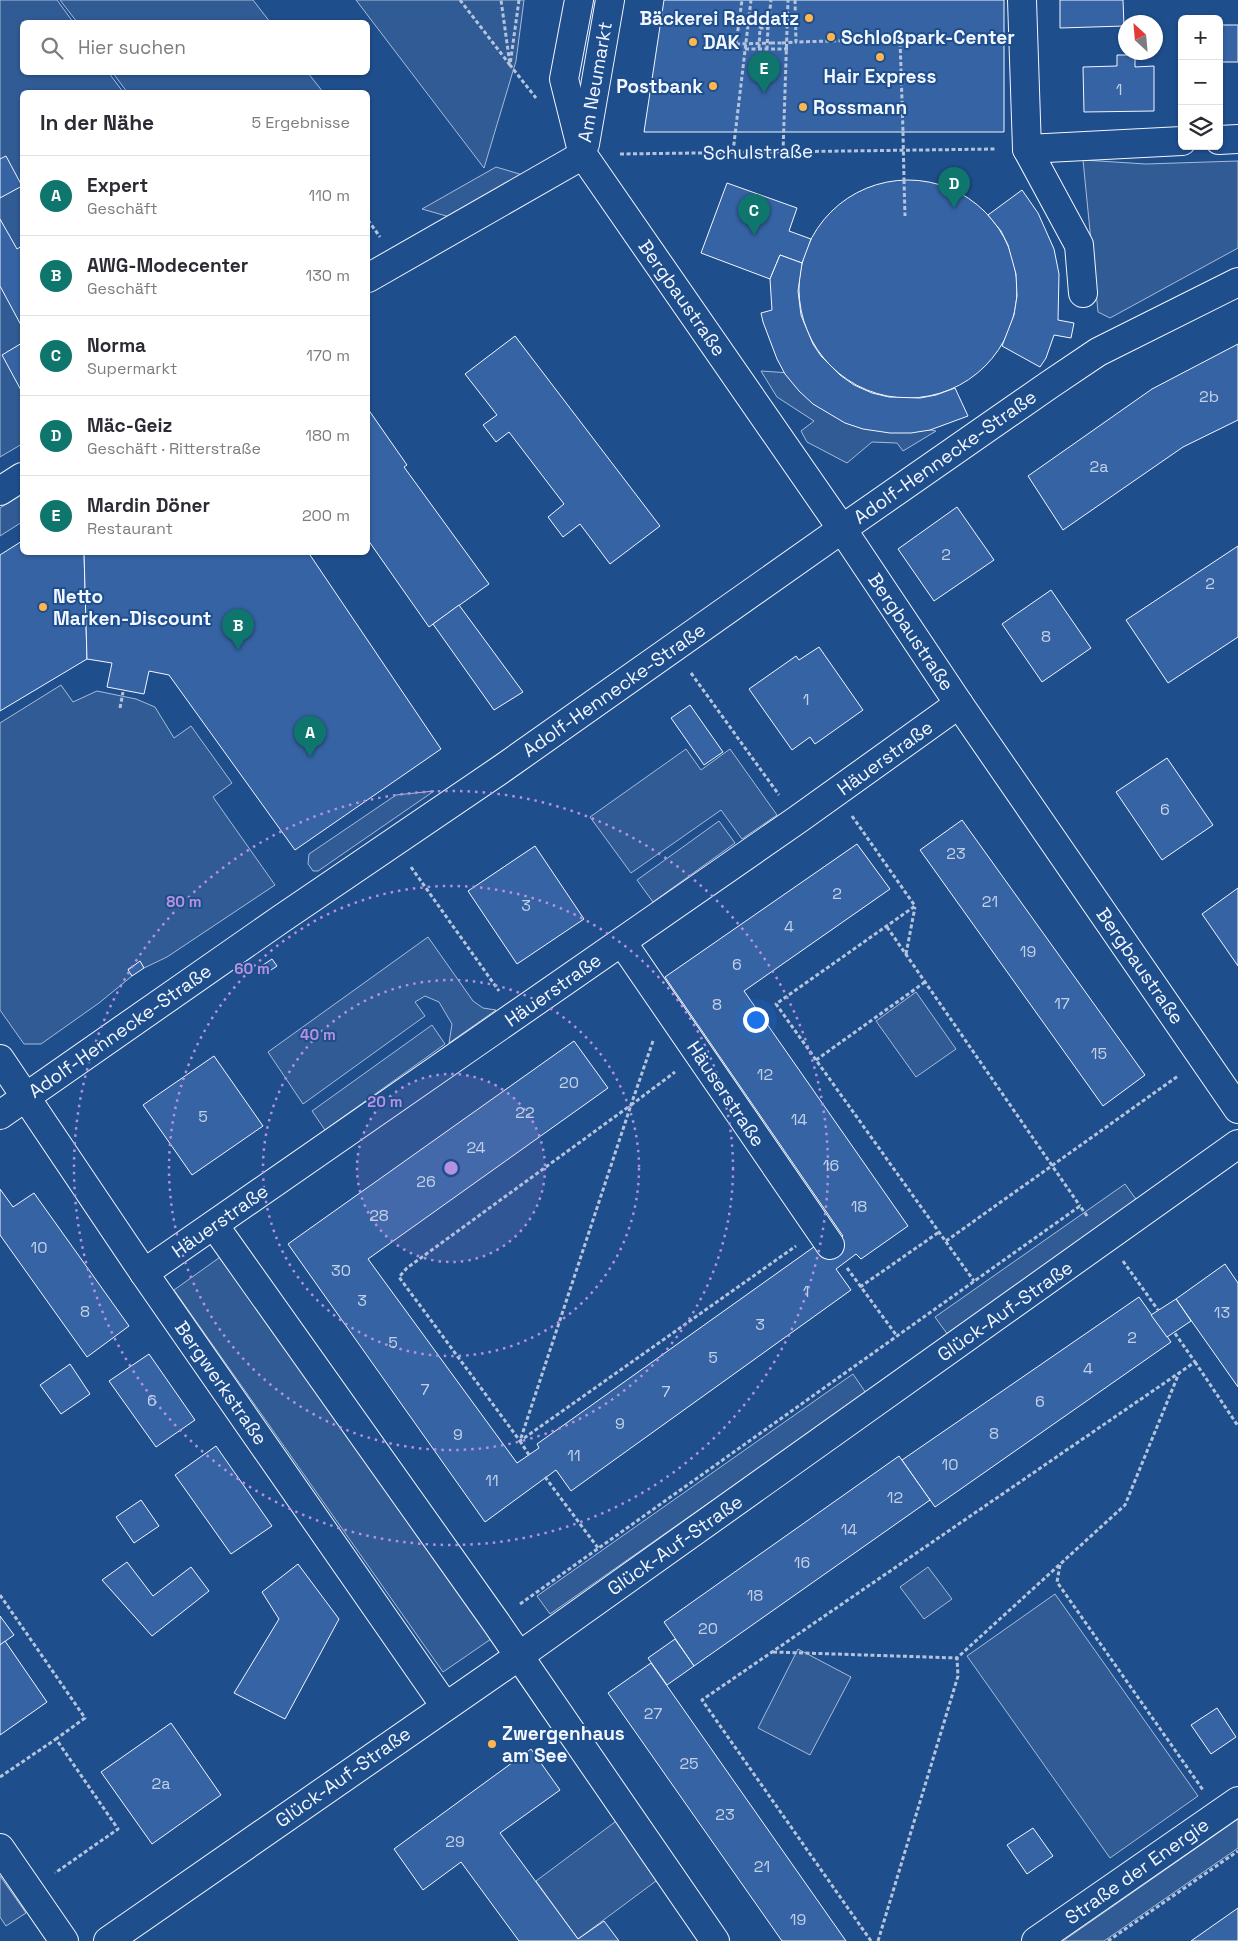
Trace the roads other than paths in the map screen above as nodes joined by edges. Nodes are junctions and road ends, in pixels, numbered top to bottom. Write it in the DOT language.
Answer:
graph roads {
  1 [pos="579,0"];
  2 [pos="610,0"];
  3 [pos="1022,0"];
  4 [pos="1238,139"];
  5 [pos="1223,140"];
  6 [pos="1178,141"];
  7 [pos="1027,149"];
  8 [pos="583,155"];
  9 [pos="370,277"];
  10 [pos="1238,282"];
  11 [pos="1083,293"];
  12 [pos="20,479"];
  13 [pos="0,491"];
  14 [pos="842,529"];
  15 [pos="960,704"];
  16 [pos="622,942"];
  17 [pos="0,1059"];
  18 [pos="26,1097"];
  19 [pos="1238,1109"];
  20 [pos="0,1115"];
  21 [pos="1238,1144"];
  22 [pos="214,1225"];
  23 [pos="831,1246"];
  24 [pos="144,1273"];
  25 [pos="519,1656"];
  26 [pos="445,1706"];
  27 [pos="1229,1808"];
  28 [pos="0,1848"];
  29 [pos="64,1941"];
  30 [pos="108,1941"];
  31 [pos="715,1941"];
  32 [pos="1036,1941"];
  1 -- 8 [label="street, Am Neumarkt"];
  2 -- 8 [label="street, Am Neumarkt"];
  3 -- 7 [label="street"];
  4 -- 5 [label="street"];
  6 -- 7 [label="street"];
  7 -- 11 [label="street"];
  8 -- 9 [label="street"];
  8 -- 14 [label="street, Bergbaustraße"];
  10 -- 14 [label="street, Adolf-Hennecke-Straße"];
  12 -- 13 [label="street"];
  14 -- 15 [label="street, Bergbaustraße"];
  14 -- 18 [label="street, Adolf-Hennecke-Straße"];
  15 -- 16 [label="street, Häuerstraße"];
  15 -- 19 [label="street, Bergbaustraße"];
  16 -- 22 [label="street, Häuerstraße"];
  16 -- 23 [label="street, Häuserstraße"];
  17 -- 18 [label="street, Bergwerkstraße"];
  18 -- 20 [label="street, Adolf-Hennecke-Straße"];
  18 -- 24 [label="street, Bergwerkstraße"];
  21 -- 25 [label="street, Glück-Auf-Straße"];
  22 -- 24 [label="street, Häuerstraße"];
  22 -- 25 [label="street"];
  24 -- 26 [label="street, Bergwerkstraße"];
  25 -- 26 [label="street, Glück-Auf-Straße"];
  25 -- 31 [label="street"];
  26 -- 30 [label="street, Glück-Auf-Straße"];
  27 -- 32 [label="street, Straße der Energie"];
  28 -- 29 [label="street"];
}
